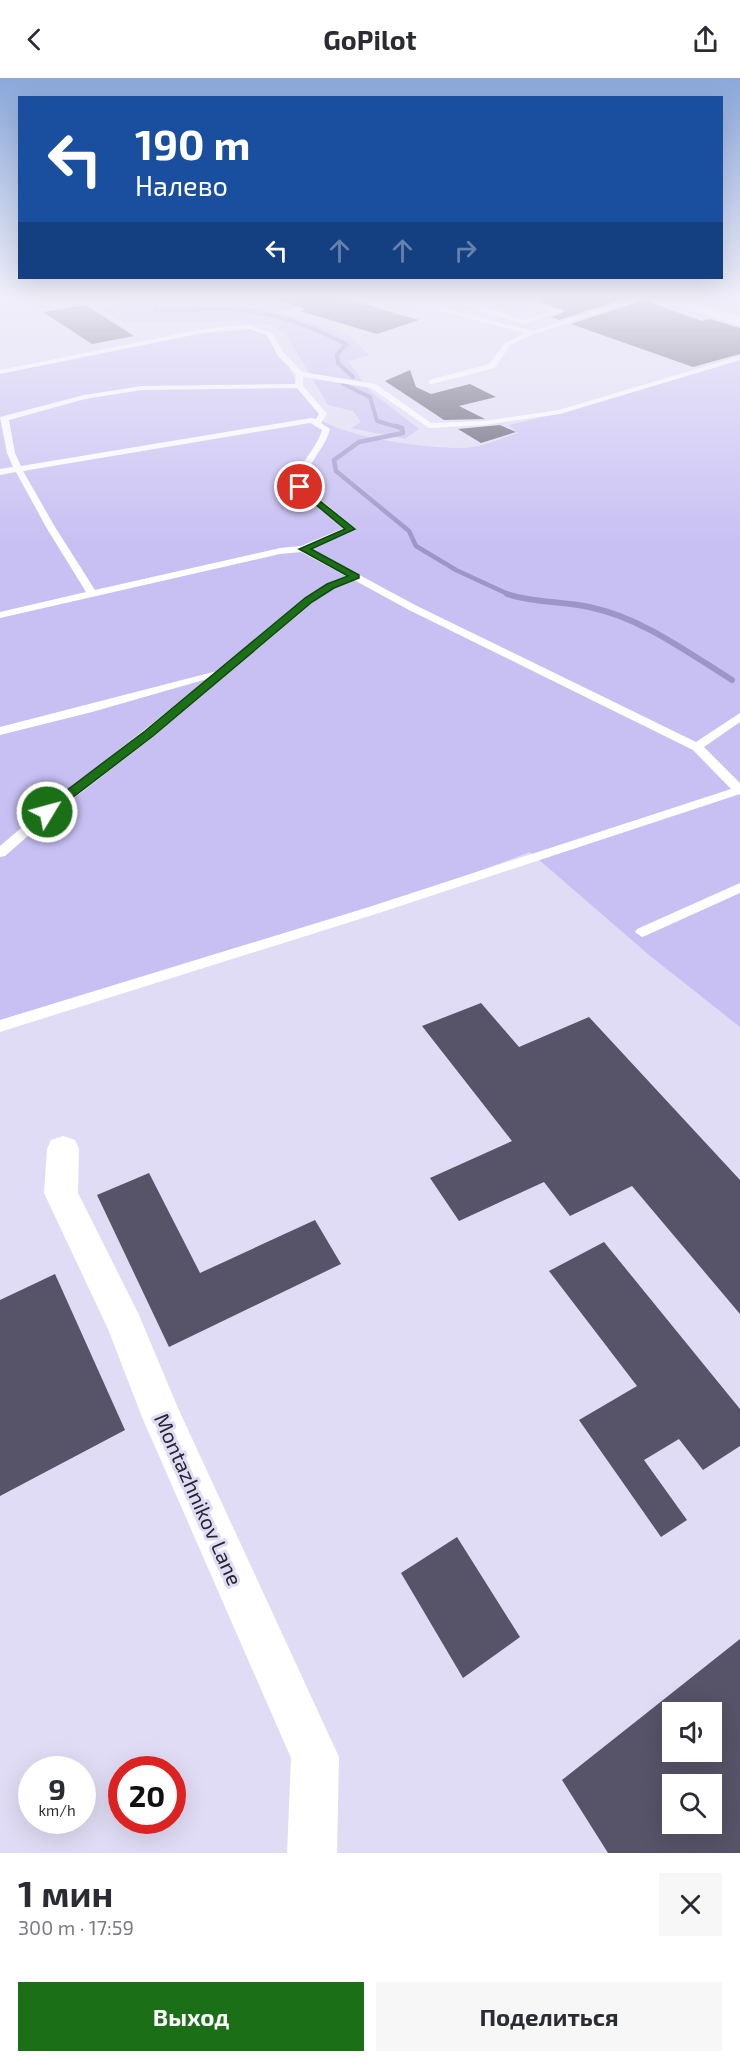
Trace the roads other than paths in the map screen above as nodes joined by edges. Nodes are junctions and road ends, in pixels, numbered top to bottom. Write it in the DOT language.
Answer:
graph roads {
  1 [pos="299,378"];
  2 [pos="323,378"];
  3 [pos="448,378"];
  4 [pos="674,378"];
  5 [pos="432,382"];
  6 [pos="298,386"];
  7 [pos="2,419"];
  8 [pos="318,422"];
  9 [pos="19,470"];
  10 [pos="0,472"];
  11 [pos="303,549"];
  12 [pos="356,576"];
  13 [pos="92,594"];
  14 [pos="0,615"];
  15 [pos="221,672"];
  16 [pos="740,717"];
  17 [pos="0,731"];
  18 [pos="697,747"];
  19 [pos="740,790"];
  20 [pos="0,853"];
  21 [pos="740,888"];
  22 [pos="642,932"];
  23 [pos="0,1026"];
  24 [pos="63,1149"];
  25 [pos="312,1853"];
  1 -- 6 [label="lane"];
  2 -- 4 [label="lane"];
  3 -- 5 [label="lane"];
  6 -- 7 [label="lane"];
  6 -- 8 [label="lane"];
  7 -- 9 [label="lane"];
  8 -- 9 [label="lane"];
  8 -- 11 [label="lane"];
  9 -- 10 [label="lane"];
  9 -- 13 [label="lane"];
  11 -- 12 [label="lane"];
  11 -- 13 [label="lane"];
  12 -- 15 [label="lane"];
  12 -- 18 [label="lane"];
  13 -- 14 [label="lane"];
  15 -- 17 [label="lane"];
  15 -- 20 [label="lane"];
  16 -- 18 [label="lane"];
  18 -- 19 [label="lane"];
  19 -- 23 [label="lane"];
  21 -- 22 [label="lane"];
  24 -- 25 [label="street, Montazhnikov Lane"];
}
